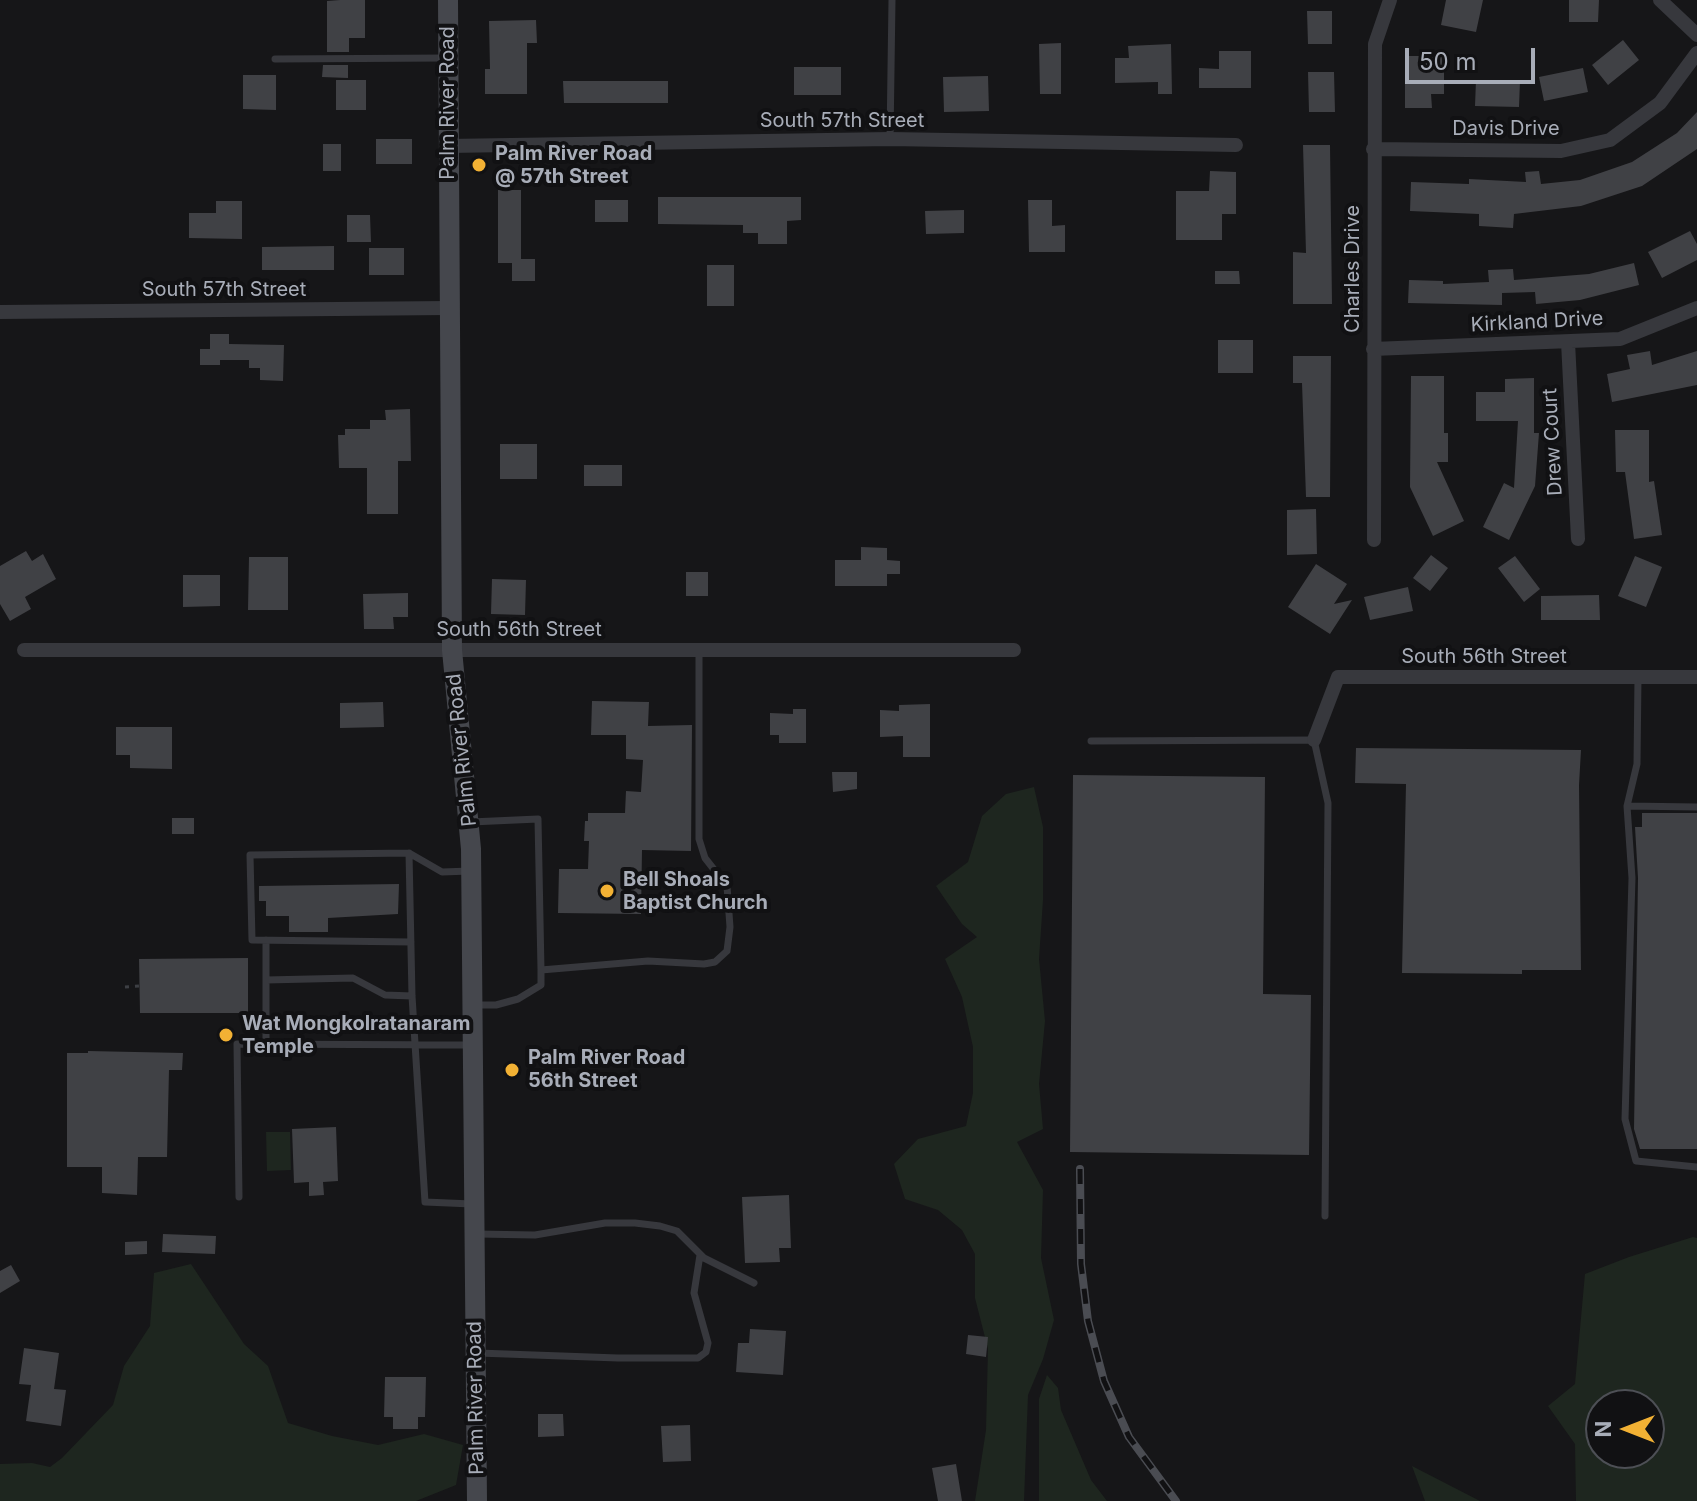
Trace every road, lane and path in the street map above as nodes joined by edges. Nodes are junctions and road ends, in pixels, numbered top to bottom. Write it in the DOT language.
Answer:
graph roads {
  1 [pos="448,0"];
  2 [pos="892,0"];
  3 [pos="1390,0"];
  4 [pos="1660,0"];
  5 [pos="1697,35"];
  6 [pos="1697,53"];
  7 [pos="448,58"];
  8 [pos="275,59"];
  9 [pos="890,139"];
  10 [pos="1236,145"];
  11 [pos="448,146"];
  12 [pos="1373,149"];
  13 [pos="448,308"];
  14 [pos="1697,308"];
  15 [pos="0,312"];
  16 [pos="1568,342"];
  17 [pos="1373,349"];
  18 [pos="1578,539"];
  19 [pos="1374,540"];
  20 [pos="24,650"];
  21 [pos="452,650"];
  22 [pos="699,650"];
  23 [pos="1014,650"];
  24 [pos="1638,677"];
  25 [pos="1697,677"];
  26 [pos="1314,740"];
  27 [pos="1091,741"];
  28 [pos="1627,806"];
  29 [pos="1697,807"];
  30 [pos="469,822"];
  31 [pos="409,853"];
  32 [pos="472,871"];
  33 [pos="266,940"];
  34 [pos="411,942"];
  35 [pos="541,970"];
  36 [pos="266,980"];
  37 [pos="140,986"];
  38 [pos="125,987"];
  39 [pos="412,996"];
  40 [pos="473,1005"];
  41 [pos="266,1044"];
  42 [pos="416,1045"];
  43 [pos="473,1045"];
  44 [pos="1697,1167"];
  45 [pos="239,1197"];
  46 [pos="475,1204"];
  47 [pos="1325,1216"];
  48 [pos="475,1234"];
  49 [pos="700,1255"];
  50 [pos="754,1283"];
  51 [pos="476,1353"];
  52 [pos="477,1501"];
  1 -- 7 [label="street, Palm River Road"];
  2 -- 9 [label="lane"];
  3 -- 12 [label="street, Charles Drive"];
  4 -- 5 [label="street"];
  6 -- 12 [label="street, Davis Drive"];
  7 -- 8 [label="lane"];
  7 -- 11 [label="street, Palm River Road"];
  9 -- 10 [label="street, South 57th Street"];
  9 -- 11 [label="street, South 57th Street"];
  11 -- 13 [label="street, Palm River Road"];
  12 -- 17 [label="street, Charles Drive"];
  13 -- 15 [label="street, South 57th Street"];
  13 -- 21 [label="street, Palm River Road"];
  14 -- 16 [label="street, Kirkland Drive"];
  16 -- 17 [label="street, Kirkland Drive"];
  16 -- 18 [label="street, Drew Court"];
  17 -- 19 [label="street, Charles Drive"];
  20 -- 21 [label="street, South 56th Street"];
  21 -- 22 [label="street, South 56th Street"];
  21 -- 30 [label="street, Palm River Road"];
  22 -- 23 [label="street, South 56th Street"];
  22 -- 35 [label="lane"];
  24 -- 25 [label="street, South 56th Street"];
  24 -- 26 [label="street, South 56th Street"];
  24 -- 28 [label="lane"];
  26 -- 27 [label="lane"];
  26 -- 47 [label="lane"];
  28 -- 29 [label="lane"];
  28 -- 44 [label="lane"];
  30 -- 32 [label="street, Palm River Road"];
  30 -- 35 [label="lane"];
  31 -- 32 [label="lane"];
  31 -- 33 [label="lane"];
  31 -- 34 [label="lane"];
  32 -- 40 [label="street, Palm River Road"];
  33 -- 34 [label="lane"];
  33 -- 36 [label="lane"];
  34 -- 39 [label="lane"];
  35 -- 40 [label="lane"];
  36 -- 39 [label="lane"];
  36 -- 41 [label="lane"];
  37 -- 38 [label="path"];
  39 -- 42 [label="lane"];
  40 -- 43 [label="street, Palm River Road"];
  41 -- 42 [label="lane"];
  41 -- 45 [label="lane"];
  42 -- 43 [label="lane"];
  42 -- 46 [label="lane"];
  43 -- 46 [label="street, Palm River Road"];
  46 -- 48 [label="street, Palm River Road"];
  48 -- 49 [label="lane"];
  48 -- 51 [label="street, Palm River Road"];
  49 -- 50 [label="lane"];
  49 -- 51 [label="lane"];
  51 -- 52 [label="street, Palm River Road"];
}
